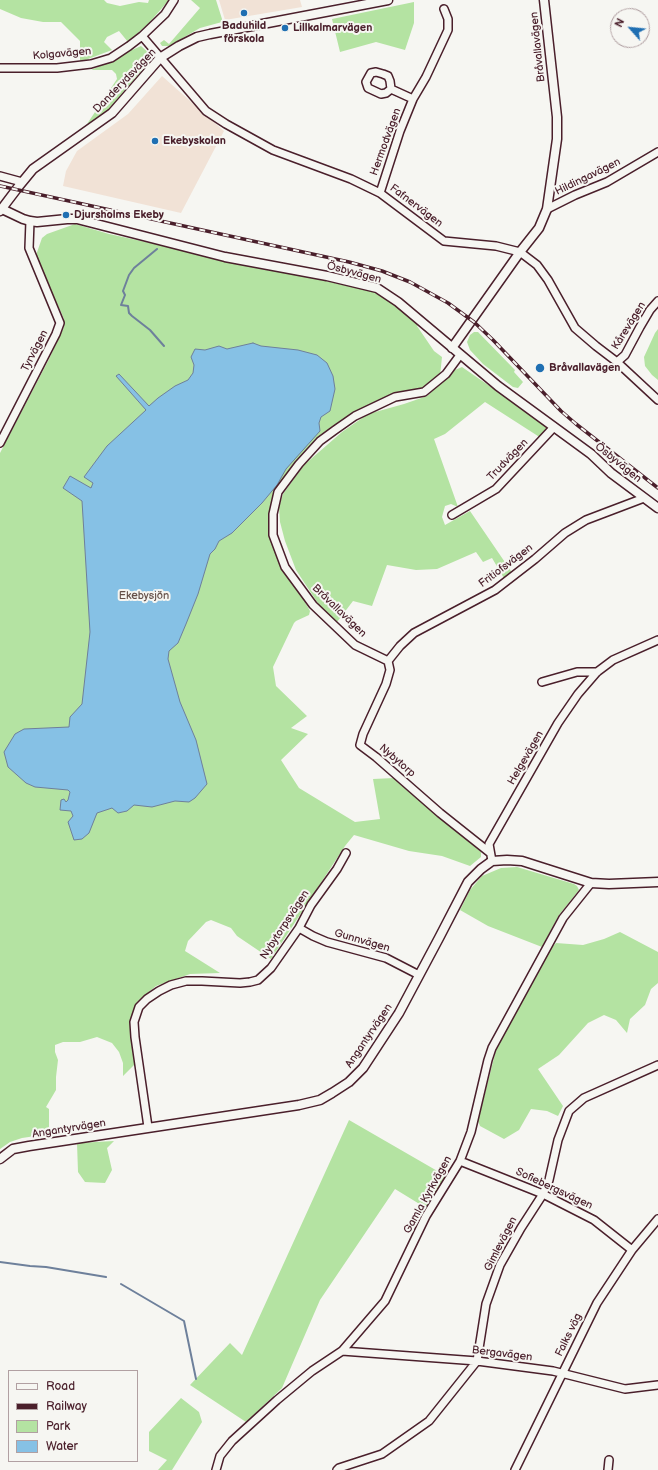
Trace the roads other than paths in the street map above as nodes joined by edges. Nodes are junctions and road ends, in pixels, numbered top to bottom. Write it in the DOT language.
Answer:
graph roads {
  1 [pos="174,0"];
  2 [pos="388,0"];
  3 [pos="544,0"];
  4 [pos="444,9"];
  5 [pos="142,36"];
  6 [pos="160,58"];
  7 [pos="0,68"];
  8 [pos="391,89"];
  9 [pos="413,99"];
  10 [pos="658,152"];
  11 [pos="0,176"];
  12 [pos="22,182"];
  13 [pos="380,193"];
  14 [pos="547,209"];
  15 [pos="1,210"];
  16 [pos="30,221"];
  17 [pos="520,252"];
  18 [pos="658,301"];
  19 [pos="452,348"];
  20 [pos="460,355"];
  21 [pos="618,362"];
  22 [pos="658,400"];
  23 [pos="554,427"];
  24 [pos="0,443"];
  25 [pos="644,498"];
  26 [pos="658,508"];
  27 [pos="452,515"];
  28 [pos="658,640"];
  29 [pos="388,661"];
  30 [pos="597,672"];
  31 [pos="542,682"];
  32 [pos="489,852"];
  33 [pos="346,853"];
  34 [pos="492,861"];
  35 [pos="658,882"];
  36 [pos="591,883"];
  37 [pos="299,928"];
  38 [pos="419,975"];
  39 [pos="658,1065"];
  40 [pos="148,1127"];
  41 [pos="0,1159"];
  42 [pos="460,1161"];
  43 [pos="543,1194"];
  44 [pos="658,1219"];
  45 [pos="632,1250"];
  46 [pos="342,1351"];
  47 [pos="477,1361"];
  48 [pos="562,1373"];
  49 [pos="658,1385"];
  50 [pos="609,1460"];
  51 [pos="216,1470"];
  52 [pos="337,1470"];
  53 [pos="515,1470"];
  54 [pos="608,1470"];
  1 -- 5 [label="street"];
  2 -- 6 [label="street, Danderydsvägen"];
  3 -- 14 [label="street, Bråvallavägen"];
  4 -- 9 [label="street, Hermodvägen"];
  5 -- 6 [label="street"];
  5 -- 7 [label="street, Kolgavägen"];
  6 -- 12 [label="street, Danderydsvägen"];
  6 -- 13 [label="street, Fafnervägen"];
  8 -- 9 [label="street, Hermodvägen"];
  9 -- 13 [label="street, Hermodvägen"];
  10 -- 14 [label="street, Hildingavägen"];
  11 -- 12 [label="street"];
  12 -- 15 [label="street, Danderydsvägen"];
  13 -- 17 [label="street, Fafnervägen"];
  14 -- 17 [label="street, Bråvallavägen"];
  15 -- 16 [label="street, Ösbyvägen"];
  16 -- 19 [label="street, Ösbyvägen"];
  16 -- 24 [label="street, Tyrvägen"];
  17 -- 19 [label="street, Bråvallavägen"];
  17 -- 21 [label="street, Fafnervägen"];
  18 -- 21 [label="street, Kårevägen"];
  19 -- 20 [label="street, Ösbyvägen"];
  20 -- 23 [label="street, Ösbyvägen"];
  20 -- 29 [label="street, Bråvallavägen"];
  21 -- 22 [label="street, Fafnervägen"];
  23 -- 25 [label="street, Ösbyvägen"];
  23 -- 27 [label="street, Trudvägen"];
  25 -- 26 [label="street, Ösbyvägen"];
  25 -- 29 [label="street, Fritiofsvägen"];
  28 -- 30 [label="street, Helgevägen"];
  29 -- 32 [label="street, Nybytorp"];
  30 -- 31 [label="street"];
  30 -- 32 [label="street, Helgevägen"];
  32 -- 34 [label="street"];
  33 -- 37 [label="street, Nybytorpsvägen"];
  34 -- 36 [label="street"];
  34 -- 38 [label="street, Angantyrvägen"];
  35 -- 36 [label="street"];
  36 -- 42 [label="street, Gamla Kyrkvägen"];
  37 -- 38 [label="street, Gunnvägen"];
  37 -- 40 [label="street, Nybytorpsvägen"];
  38 -- 40 [label="street, Angantyrvägen"];
  39 -- 43 [label="street, Gimlevägen"];
  40 -- 41 [label="street, Angantyrvägen"];
  42 -- 43 [label="street, Sofiebergsvägen"];
  42 -- 46 [label="street, Gamla Kyrkvägen"];
  43 -- 45 [label="street, Sofiebergsvägen"];
  43 -- 47 [label="street, Gimlevägen"];
  44 -- 45 [label="street, Falks väg"];
  45 -- 48 [label="street, Falks väg"];
  46 -- 47 [label="street, Bergavägen"];
  46 -- 51 [label="street, Gamla Kyrkvägen"];
  47 -- 48 [label="street, Bergavägen"];
  47 -- 52 [label="street"];
  48 -- 49 [label="street, Bergavägen"];
  48 -- 53 [label="street, Falks väg"];
  50 -- 54 [label="street"];
}
